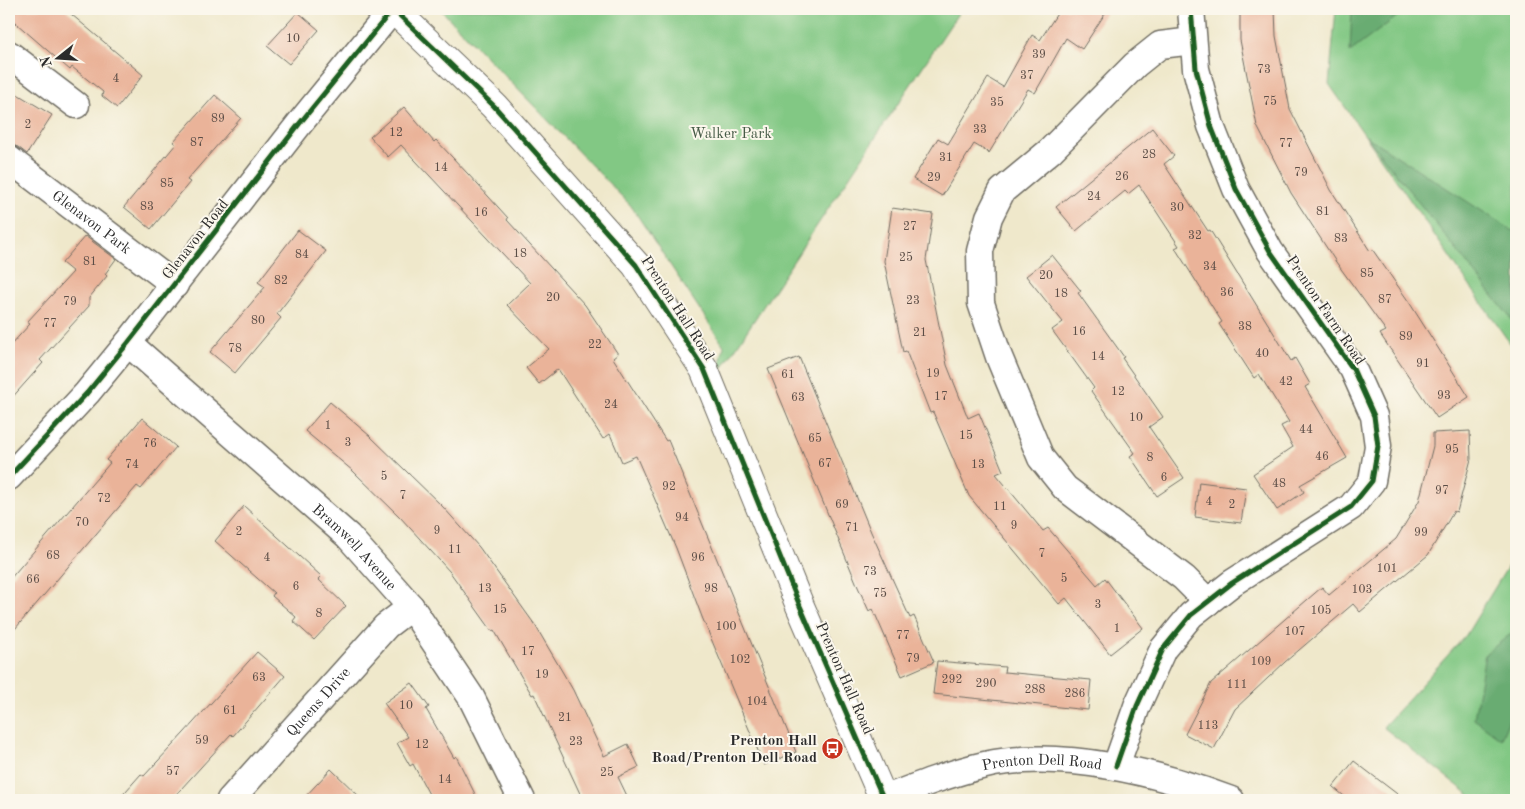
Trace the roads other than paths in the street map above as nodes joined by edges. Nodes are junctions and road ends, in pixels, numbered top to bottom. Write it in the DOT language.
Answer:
graph roads {
  1 [pos="393,9"];
  2 [pos="1190,9"];
  3 [pos="1193,41"];
  4 [pos="9,54"];
  5 [pos="76,105"];
  6 [pos="9,159"];
  7 [pos="175,285"];
  8 [pos="128,343"];
  9 [pos="9,477"];
  10 [pos="1208,602"];
  11 [pos="411,607"];
  12 [pos="1116,766"];
  13 [pos="230,800"];
  14 [pos="522,800"];
  15 [pos="884,800"];
  16 [pos="1231,800"];
  1 -- 7 [label="street, Glenavon Road"];
  1 -- 15 [label="street, Prenton Hall Road"];
  2 -- 3 [label="street, Prenton Farm Road"];
  3 -- 10 [label="street, Prenton Farm Road"];
  3 -- 10 [label="street"];
  4 -- 5 [label="street"];
  6 -- 7 [label="street, Glenavon Park"];
  7 -- 8 [label="street, Glenavon Road"];
  8 -- 9 [label="street, Glenavon Road"];
  8 -- 11 [label="street, Bramwell Avenue"];
  10 -- 12 [label="street, Prenton Farm Road"];
  11 -- 13 [label="street, Queens Drive"];
  11 -- 14 [label="street, Bramwell Avenue"];
  12 -- 15 [label="street, Prenton Dell Road"];
  12 -- 16 [label="street, Prenton Dell Road"];
}
